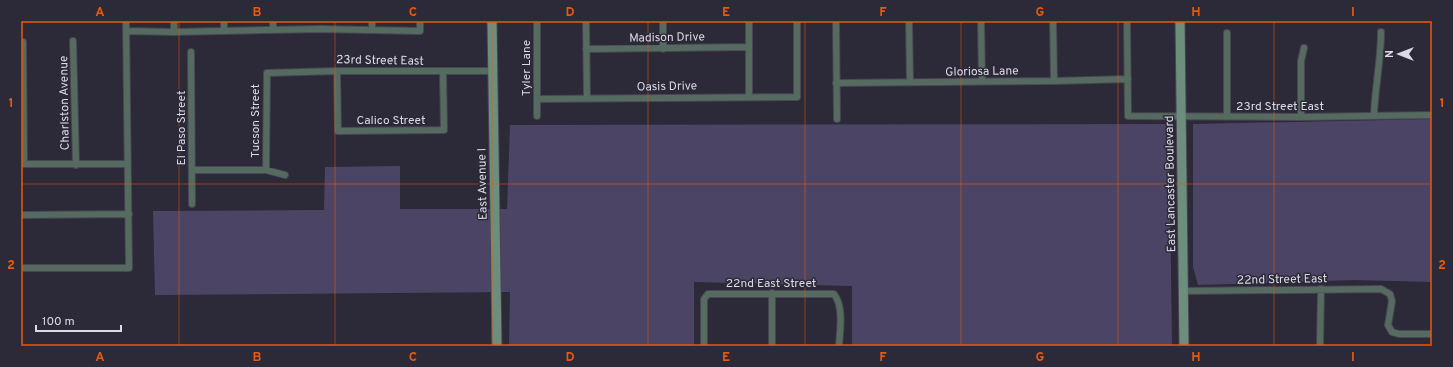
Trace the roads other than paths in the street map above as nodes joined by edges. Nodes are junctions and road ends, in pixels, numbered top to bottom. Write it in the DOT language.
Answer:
graph roads {
  1 [pos="126,21"];
  2 [pos="174,21"];
  3 [pos="224,21"];
  4 [pos="273,21"];
  5 [pos="321,21"];
  6 [pos="372,21"];
  7 [pos="420,21"];
  8 [pos="492,21"];
  9 [pos="537,21"];
  10 [pos="586,21"];
  11 [pos="663,21"];
  12 [pos="749,21"];
  13 [pos="797,21"];
  14 [pos="836,21"];
  15 [pos="909,21"];
  16 [pos="981,21"];
  17 [pos="1053,21"];
  18 [pos="1127,21"];
  19 [pos="1180,21"];
  20 [pos="321,29"];
  21 [pos="273,30"];
  22 [pos="372,30"];
  23 [pos="127,31"];
  24 [pos="224,31"];
  25 [pos="174,32"];
  26 [pos="1381,32"];
  27 [pos="1227,33"];
  28 [pos="73,41"];
  29 [pos="23,42"];
  30 [pos="748,48"];
  31 [pos="1304,48"];
  32 [pos="586,49"];
  33 [pos="663,49"];
  34 [pos="191,52"];
  35 [pos="337,71"];
  36 [pos="493,71"];
  37 [pos="443,72"];
  38 [pos="267,73"];
  39 [pos="1128,79"];
  40 [pos="1054,81"];
  41 [pos="910,82"];
  42 [pos="982,82"];
  43 [pos="836,83"];
  44 [pos="749,96"];
  45 [pos="587,98"];
  46 [pos="537,99"];
  47 [pos="1432,114"];
  48 [pos="1374,115"];
  49 [pos="537,116"];
  50 [pos="1182,116"];
  51 [pos="1228,117"];
  52 [pos="1301,117"];
  53 [pos="837,119"];
  54 [pos="23,164"];
  55 [pos="127,164"];
  56 [pos="76,165"];
  57 [pos="192,170"];
  58 [pos="266,170"];
  59 [pos="285,175"];
  60 [pos="192,204"];
  61 [pos="129,214"];
  62 [pos="21,215"];
  63 [pos="21,268"];
  64 [pos="1320,289"];
  65 [pos="1184,291"];
  66 [pos="772,293"];
  67 [pos="1432,334"];
  68 [pos="497,346"];
  69 [pos="704,346"];
  70 [pos="772,346"];
  71 [pos="839,346"];
  72 [pos="1184,346"];
  73 [pos="1320,346"];
  1 -- 23 [label="street"];
  2 -- 25 [label="street"];
  3 -- 24 [label="street"];
  4 -- 21 [label="street"];
  5 -- 20 [label="street"];
  6 -- 22 [label="street"];
  7 -- 22 [label="street"];
  8 -- 36 [label="main road, East Avenue I"];
  9 -- 46 [label="street, Tyler Lane"];
  10 -- 32 [label="street"];
  11 -- 33 [label="street"];
  12 -- 30 [label="street"];
  13 -- 44 [label="street, Oasis Drive"];
  14 -- 43 [label="street"];
  15 -- 41 [label="street"];
  16 -- 42 [label="street"];
  17 -- 40 [label="street"];
  18 -- 39 [label="street"];
  19 -- 50 [label="main road, East Lancaster Boulevard"];
  20 -- 21 [label="street"];
  20 -- 22 [label="street"];
  21 -- 24 [label="street"];
  23 -- 25 [label="street"];
  23 -- 55 [label="street"];
  24 -- 25 [label="street"];
  26 -- 48 [label="street"];
  27 -- 51 [label="street"];
  28 -- 56 [label="street, Charlston Avenue"];
  29 -- 54 [label="street"];
  30 -- 33 [label="street, Madison Drive"];
  30 -- 44 [label="street"];
  31 -- 52 [label="street"];
  32 -- 33 [label="street, Madison Drive"];
  32 -- 45 [label="street"];
  34 -- 57 [label="street, El Paso Street"];
  35 -- 37 [label="street, 23rd Street East"];
  35 -- 37 [label="street, Calico Street"];
  35 -- 38 [label="street, 23rd Street East"];
  36 -- 37 [label="street, 23rd Street East"];
  36 -- 68 [label="main road, East Avenue I"];
  38 -- 58 [label="street, Tucson Street"];
  39 -- 40 [label="street, Gloriosa Lane"];
  39 -- 50 [label="street, 23rd Street East"];
  40 -- 42 [label="street, Gloriosa Lane"];
  41 -- 42 [label="street, Gloriosa Lane"];
  41 -- 43 [label="street, Gloriosa Lane"];
  43 -- 53 [label="street"];
  44 -- 45 [label="street, Oasis Drive"];
  45 -- 46 [label="street, Oasis Drive"];
  46 -- 49 [label="street, Tyler Lane"];
  47 -- 48 [label="street, 23rd Street East"];
  48 -- 52 [label="street, 23rd Street East"];
  50 -- 51 [label="street, 23rd Street East"];
  50 -- 65 [label="main road, East Lancaster Boulevard"];
  51 -- 52 [label="street, 23rd Street East"];
  54 -- 56 [label="street"];
  55 -- 56 [label="street"];
  55 -- 61 [label="street"];
  57 -- 58 [label="street"];
  57 -- 60 [label="street, El Paso Street"];
  58 -- 59 [label="street"];
  61 -- 62 [label="street"];
  61 -- 63 [label="street"];
  64 -- 65 [label="street, 22nd Street East"];
  64 -- 67 [label="street, 22nd Street East"];
  64 -- 73 [label="street"];
  65 -- 72 [label="main road, East Lancaster Boulevard"];
  66 -- 69 [label="street, 22nd East Street"];
  66 -- 70 [label="street"];
  66 -- 71 [label="street, 22nd East Street"];
}
